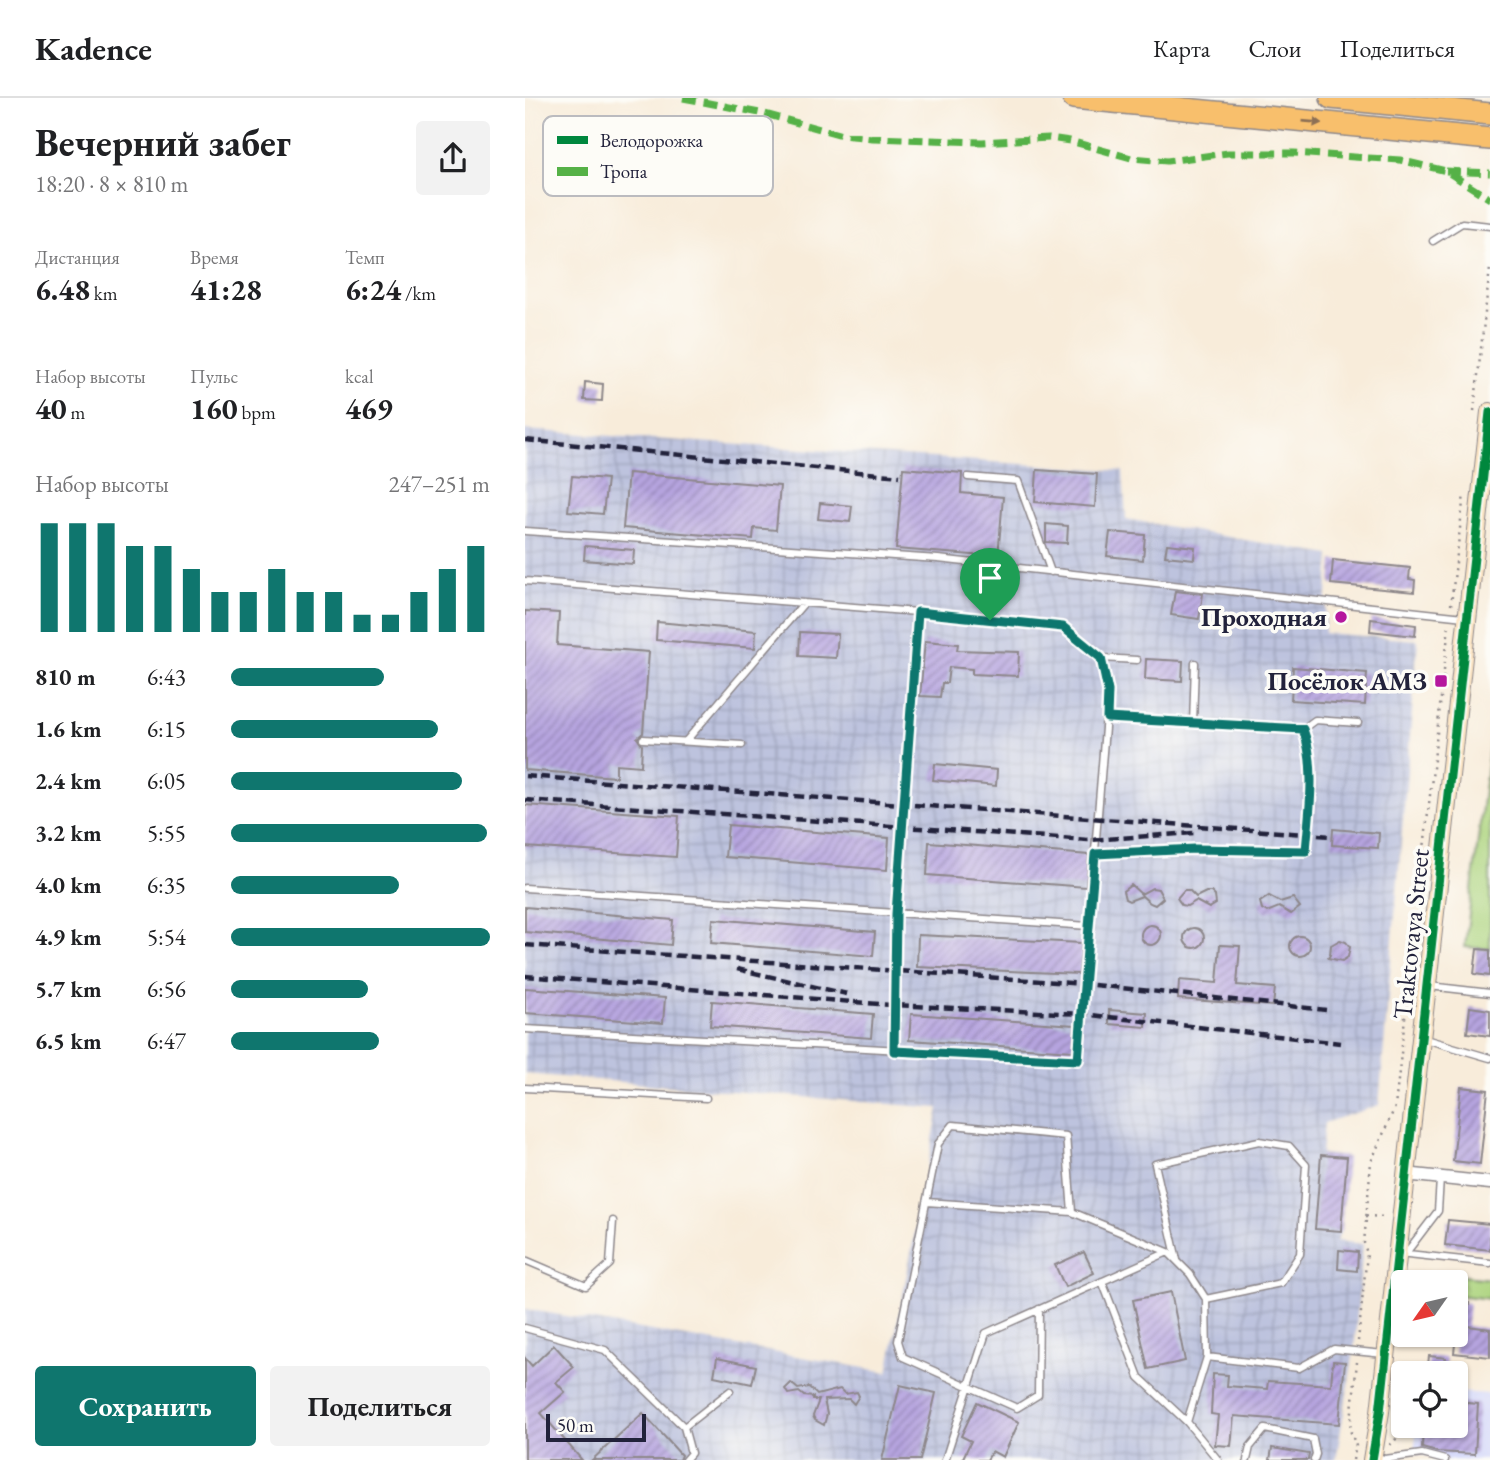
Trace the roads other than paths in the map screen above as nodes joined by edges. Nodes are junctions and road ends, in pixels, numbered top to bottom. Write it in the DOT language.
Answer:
graph roads {
  1 [pos="1073,98"];
  2 [pos="1331,98"];
  3 [pos="1490,114"];
  4 [pos="1490,139"];
  5 [pos="1490,226"];
  6 [pos="1433,241"];
  7 [pos="1482,414"];
  8 [pos="968,477"];
  9 [pos="525,531"];
  10 [pos="1051,572"];
  11 [pos="525,581"];
  12 [pos="804,603"];
  13 [pos="918,612"];
  14 [pos="1459,616"];
  15 [pos="1101,658"];
  16 [pos="1137,660"];
  17 [pos="1195,663"];
  18 [pos="1107,718"];
  19 [pos="1358,723"];
  20 [pos="1193,724"];
  21 [pos="1303,729"];
  22 [pos="643,739"];
  23 [pos="686,741"];
  24 [pos="742,745"];
  25 [pos="1095,854"];
  26 [pos="525,888"];
  27 [pos="896,914"];
  28 [pos="1089,926"];
  29 [pos="1427,986"];
  30 [pos="1490,993"];
  31 [pos="525,1029"];
  32 [pos="1420,1037"];
  33 [pos="894,1051"];
  34 [pos="1490,1058"];
  35 [pos="525,1088"];
  36 [pos="706,1098"];
  37 [pos="1405,1174"];
  38 [pos="1440,1177"];
  39 [pos="1490,1183"];
  40 [pos="926,1202"];
  41 [pos="1072,1212"];
  42 [pos="613,1220"];
  43 [pos="1168,1252"];
  44 [pos="1401,1253"];
  45 [pos="525,1260"];
  46 [pos="1178,1262"];
  47 [pos="1490,1264"];
  48 [pos="1102,1281"];
  49 [pos="1206,1299"];
  50 [pos="1038,1309"];
  51 [pos="525,1328"];
  52 [pos="1385,1354"];
  53 [pos="1207,1357"];
  54 [pos="968,1387"];
  55 [pos="730,1391"];
  56 [pos="1187,1423"];
  57 [pos="684,1427"];
  58 [pos="1372,1458"];
  59 [pos="685,1460"];
  60 [pos="945,1460"];
  61 [pos="1218,1460"];
  62 [pos="1247,1460"];
  63 [pos="1314,1460"];
  64 [pos="1445,1460"];
  1 -- 4 [label="main road, one-way"];
  2 -- 3 [label="main road"];
  5 -- 6 [label="lane"];
  7 -- 14 [label="street, Traktovaya Street"];
  8 -- 10 [label="lane"];
  9 -- 10 [label="lane"];
  10 -- 14 [label="lane"];
  11 -- 12 [label="lane"];
  12 -- 13 [label="lane"];
  12 -- 23 [label="lane"];
  13 -- 15 [label="lane"];
  13 -- 27 [label="lane"];
  14 -- 29 [label="street, Traktovaya Street"];
  15 -- 16 [label="lane"];
  15 -- 18 [label="lane"];
  17 -- 20 [label="lane"];
  18 -- 20 [label="lane"];
  18 -- 25 [label="lane"];
  19 -- 21 [label="lane"];
  20 -- 21 [label="lane"];
  21 -- 25 [label="lane"];
  22 -- 23 [label="lane"];
  23 -- 24 [label="lane"];
  25 -- 28 [label="lane"];
  26 -- 27 [label="lane"];
  27 -- 28 [label="lane"];
  27 -- 33 [label="lane"];
  28 -- 33 [label="lane"];
  29 -- 30 [label="lane"];
  29 -- 32 [label="street, Traktovaya Street"];
  31 -- 33 [label="lane"];
  32 -- 34 [label="lane"];
  32 -- 37 [label="street, Traktovaya Street"];
  35 -- 36 [label="lane"];
  37 -- 38 [label="street"];
  37 -- 44 [label="street, Traktovaya Street"];
  38 -- 39 [label="street"];
  38 -- 44 [label="lane"];
  40 -- 41 [label="lane"];
  40 -- 41 [label="lane"];
  40 -- 54 [label="lane"];
  41 -- 43 [label="lane"];
  42 -- 45 [label="lane"];
  43 -- 46 [label="lane"];
  43 -- 48 [label="lane"];
  44 -- 47 [label="lane"];
  44 -- 52 [label="street, Traktovaya Street"];
  46 -- 49 [label="lane"];
  46 -- 49 [label="lane"];
  48 -- 50 [label="lane"];
  48 -- 56 [label="lane"];
  49 -- 53 [label="lane"];
  50 -- 54 [label="lane"];
  50 -- 54 [label="lane"];
  51 -- 57 [label="lane"];
  52 -- 53 [label="lane"];
  52 -- 58 [label="street, Traktovaya Street"];
  53 -- 56 [label="lane"];
  54 -- 60 [label="lane"];
  55 -- 57 [label="lane"];
  56 -- 61 [label="lane"];
  57 -- 59 [label="lane"];
  58 -- 64 [label="lane"];
  62 -- 63 [label="lane"];
}
